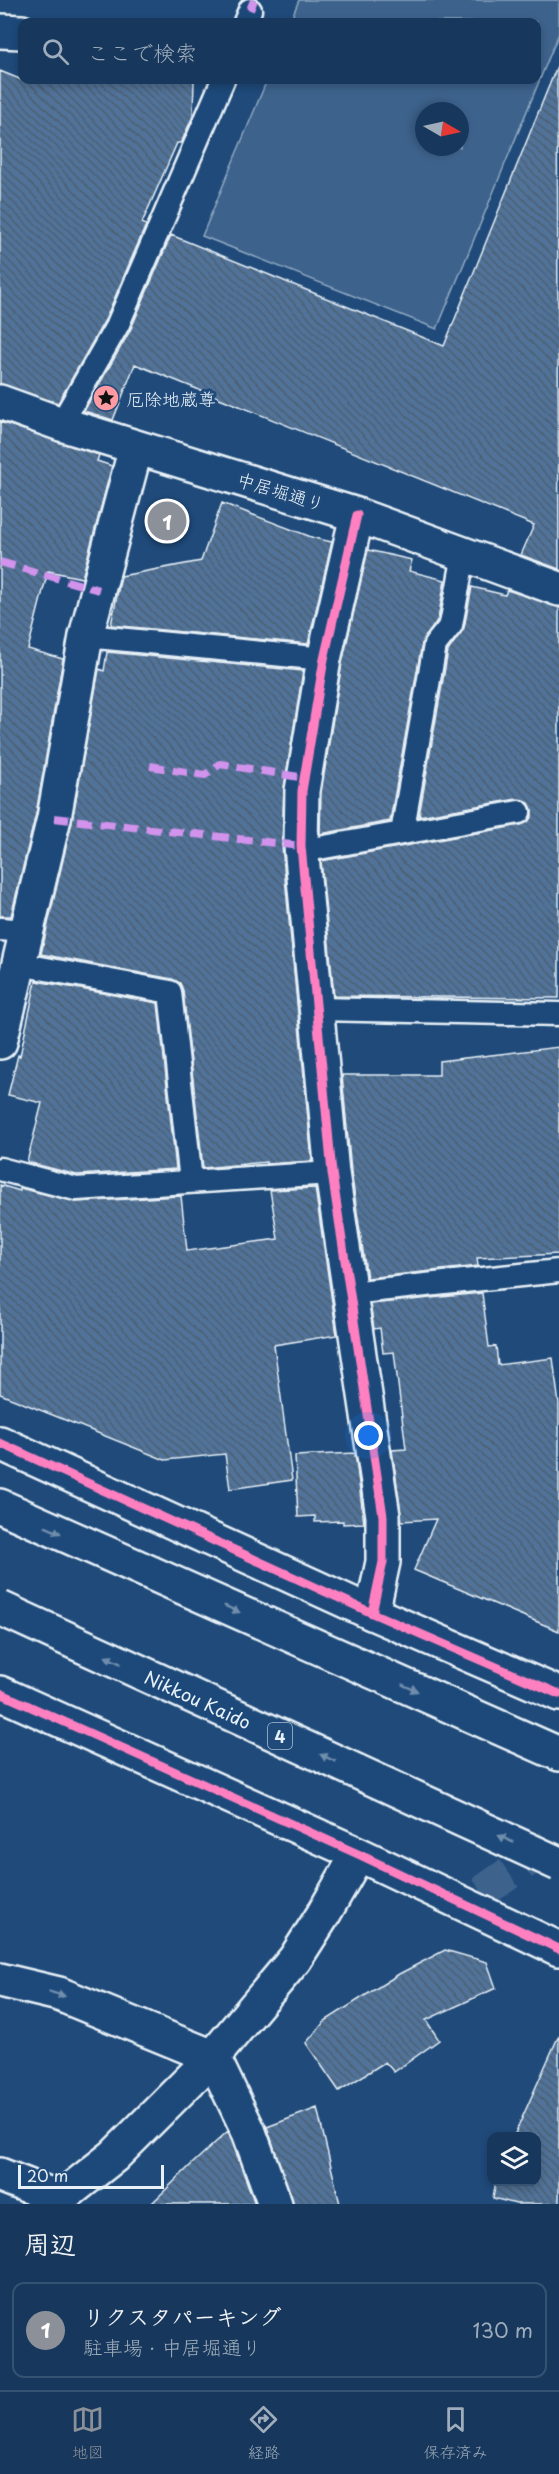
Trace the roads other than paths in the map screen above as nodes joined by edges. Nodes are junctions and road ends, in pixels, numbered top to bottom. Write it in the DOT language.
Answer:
graph roads {
  1 [pos="0,31"];
  2 [pos="18,32"];
  3 [pos="221,84"];
  4 [pos="0,402"];
  5 [pos="61,424"];
  6 [pos="136,447"];
  7 [pos="357,514"];
  8 [pos="464,554"];
  9 [pos="559,589"];
  10 [pos="86,636"];
  11 [pos="324,659"];
  12 [pos="519,812"];
  13 [pos="402,833"];
  14 [pos="302,851"];
  15 [pos="13,930"];
  16 [pos="19,964"];
  17 [pos="316,1009"];
  18 [pos="559,1014"];
  19 [pos="0,1042"];
  20 [pos="0,1169"];
  21 [pos="332,1173"];
  22 [pos="191,1182"];
  23 [pos="559,1271"];
  24 [pos="350,1293"];
  25 [pos="0,1443"];
  26 [pos="0,1506"];
  27 [pos="0,1608"];
  28 [pos="372,1612"];
  29 [pos="0,1693"];
  30 [pos="559,1694"];
  31 [pos="559,1754"];
  32 [pos="358,1854"];
  33 [pos="559,1864"];
  34 [pos="559,1949"];
  35 [pos="0,1980"];
  36 [pos="213,2056"];
  37 [pos="0,2175"];
  38 [pos="57,2201"];
  39 [pos="275,2204"];
  1 -- 2 [label="main road"];
  3 -- 5 [label="lane"];
  4 -- 5 [label="main road, 中居堀通り"];
  5 -- 6 [label="main road, 中居堀通り"];
  6 -- 7 [label="main road, 中居堀通り"];
  6 -- 10 [label="main road"];
  7 -- 8 [label="main road, 中居堀通り"];
  7 -- 11 [label="main road"];
  8 -- 9 [label="main road, 中居堀通り"];
  8 -- 13 [label="lane"];
  10 -- 11 [label="lane"];
  10 -- 15 [label="main road"];
  11 -- 14 [label="main road"];
  12 -- 13 [label="lane"];
  13 -- 14 [label="lane"];
  14 -- 17 [label="main road"];
  15 -- 16 [label="main road"];
  16 -- 19 [label="main road"];
  16 -- 22 [label="lane"];
  17 -- 18 [label="lane"];
  17 -- 21 [label="main road"];
  20 -- 22 [label="lane"];
  21 -- 22 [label="lane"];
  21 -- 24 [label="main road"];
  23 -- 24 [label="lane"];
  24 -- 28 [label="main road"];
  25 -- 28 [label="main road"];
  26 -- 31 [label="main road, one-way"];
  33 -- 27 [label="main road, Nikkou Kaido / 4, one-way, bridge"];
  28 -- 30 [label="main road"];
  29 -- 32 [label="main road"];
  32 -- 34 [label="main road"];
  32 -- 36 [label="main road"];
  35 -- 36 [label="main road, one-way"];
  36 -- 38 [label="main road"];
  36 -- 39 [label="main road"];
  37 -- 38 [label="main road"];
}
